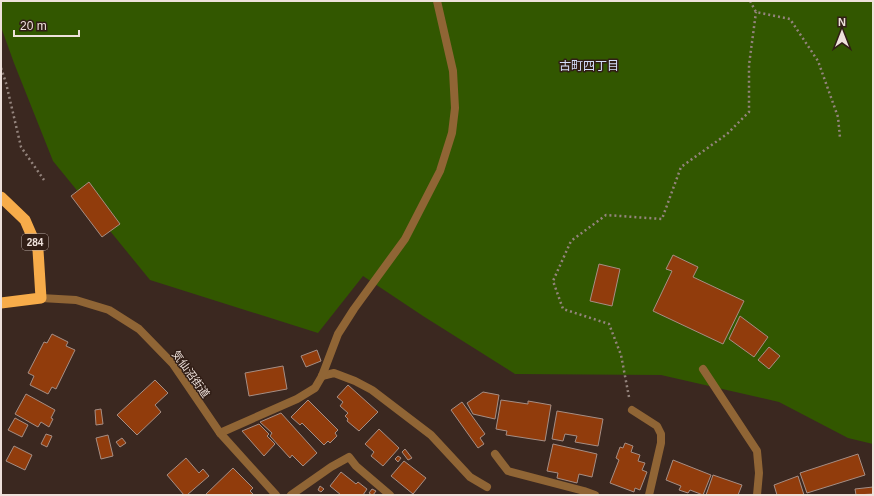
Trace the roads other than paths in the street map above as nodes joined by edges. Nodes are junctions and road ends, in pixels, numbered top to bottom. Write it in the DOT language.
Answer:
graph roads {
  1 [pos="437,1"];
  2 [pos="1,198"];
  3 [pos="40,298"];
  4 [pos="1,303"];
  5 [pos="703,369"];
  6 [pos="322,376"];
  7 [pos="632,410"];
  8 [pos="220,433"];
  9 [pos="495,454"];
  10 [pos="487,487"];
  11 [pos="276,495"];
  12 [pos="291,495"];
  13 [pos="390,495"];
  14 [pos="595,495"];
  15 [pos="649,495"];
  16 [pos="757,495"];
  1 -- 6 [label="street"];
  2 -- 3 [label="highway, 284"];
  3 -- 4 [label="highway"];
  3 -- 8 [label="street, 気仙沼街道"];
  5 -- 16 [label="street"];
  6 -- 8 [label="street"];
  6 -- 10 [label="street"];
  7 -- 15 [label="street"];
  8 -- 11 [label="street, 気仙沼街道"];
  9 -- 14 [label="street"];
  12 -- 13 [label="street"];
}
